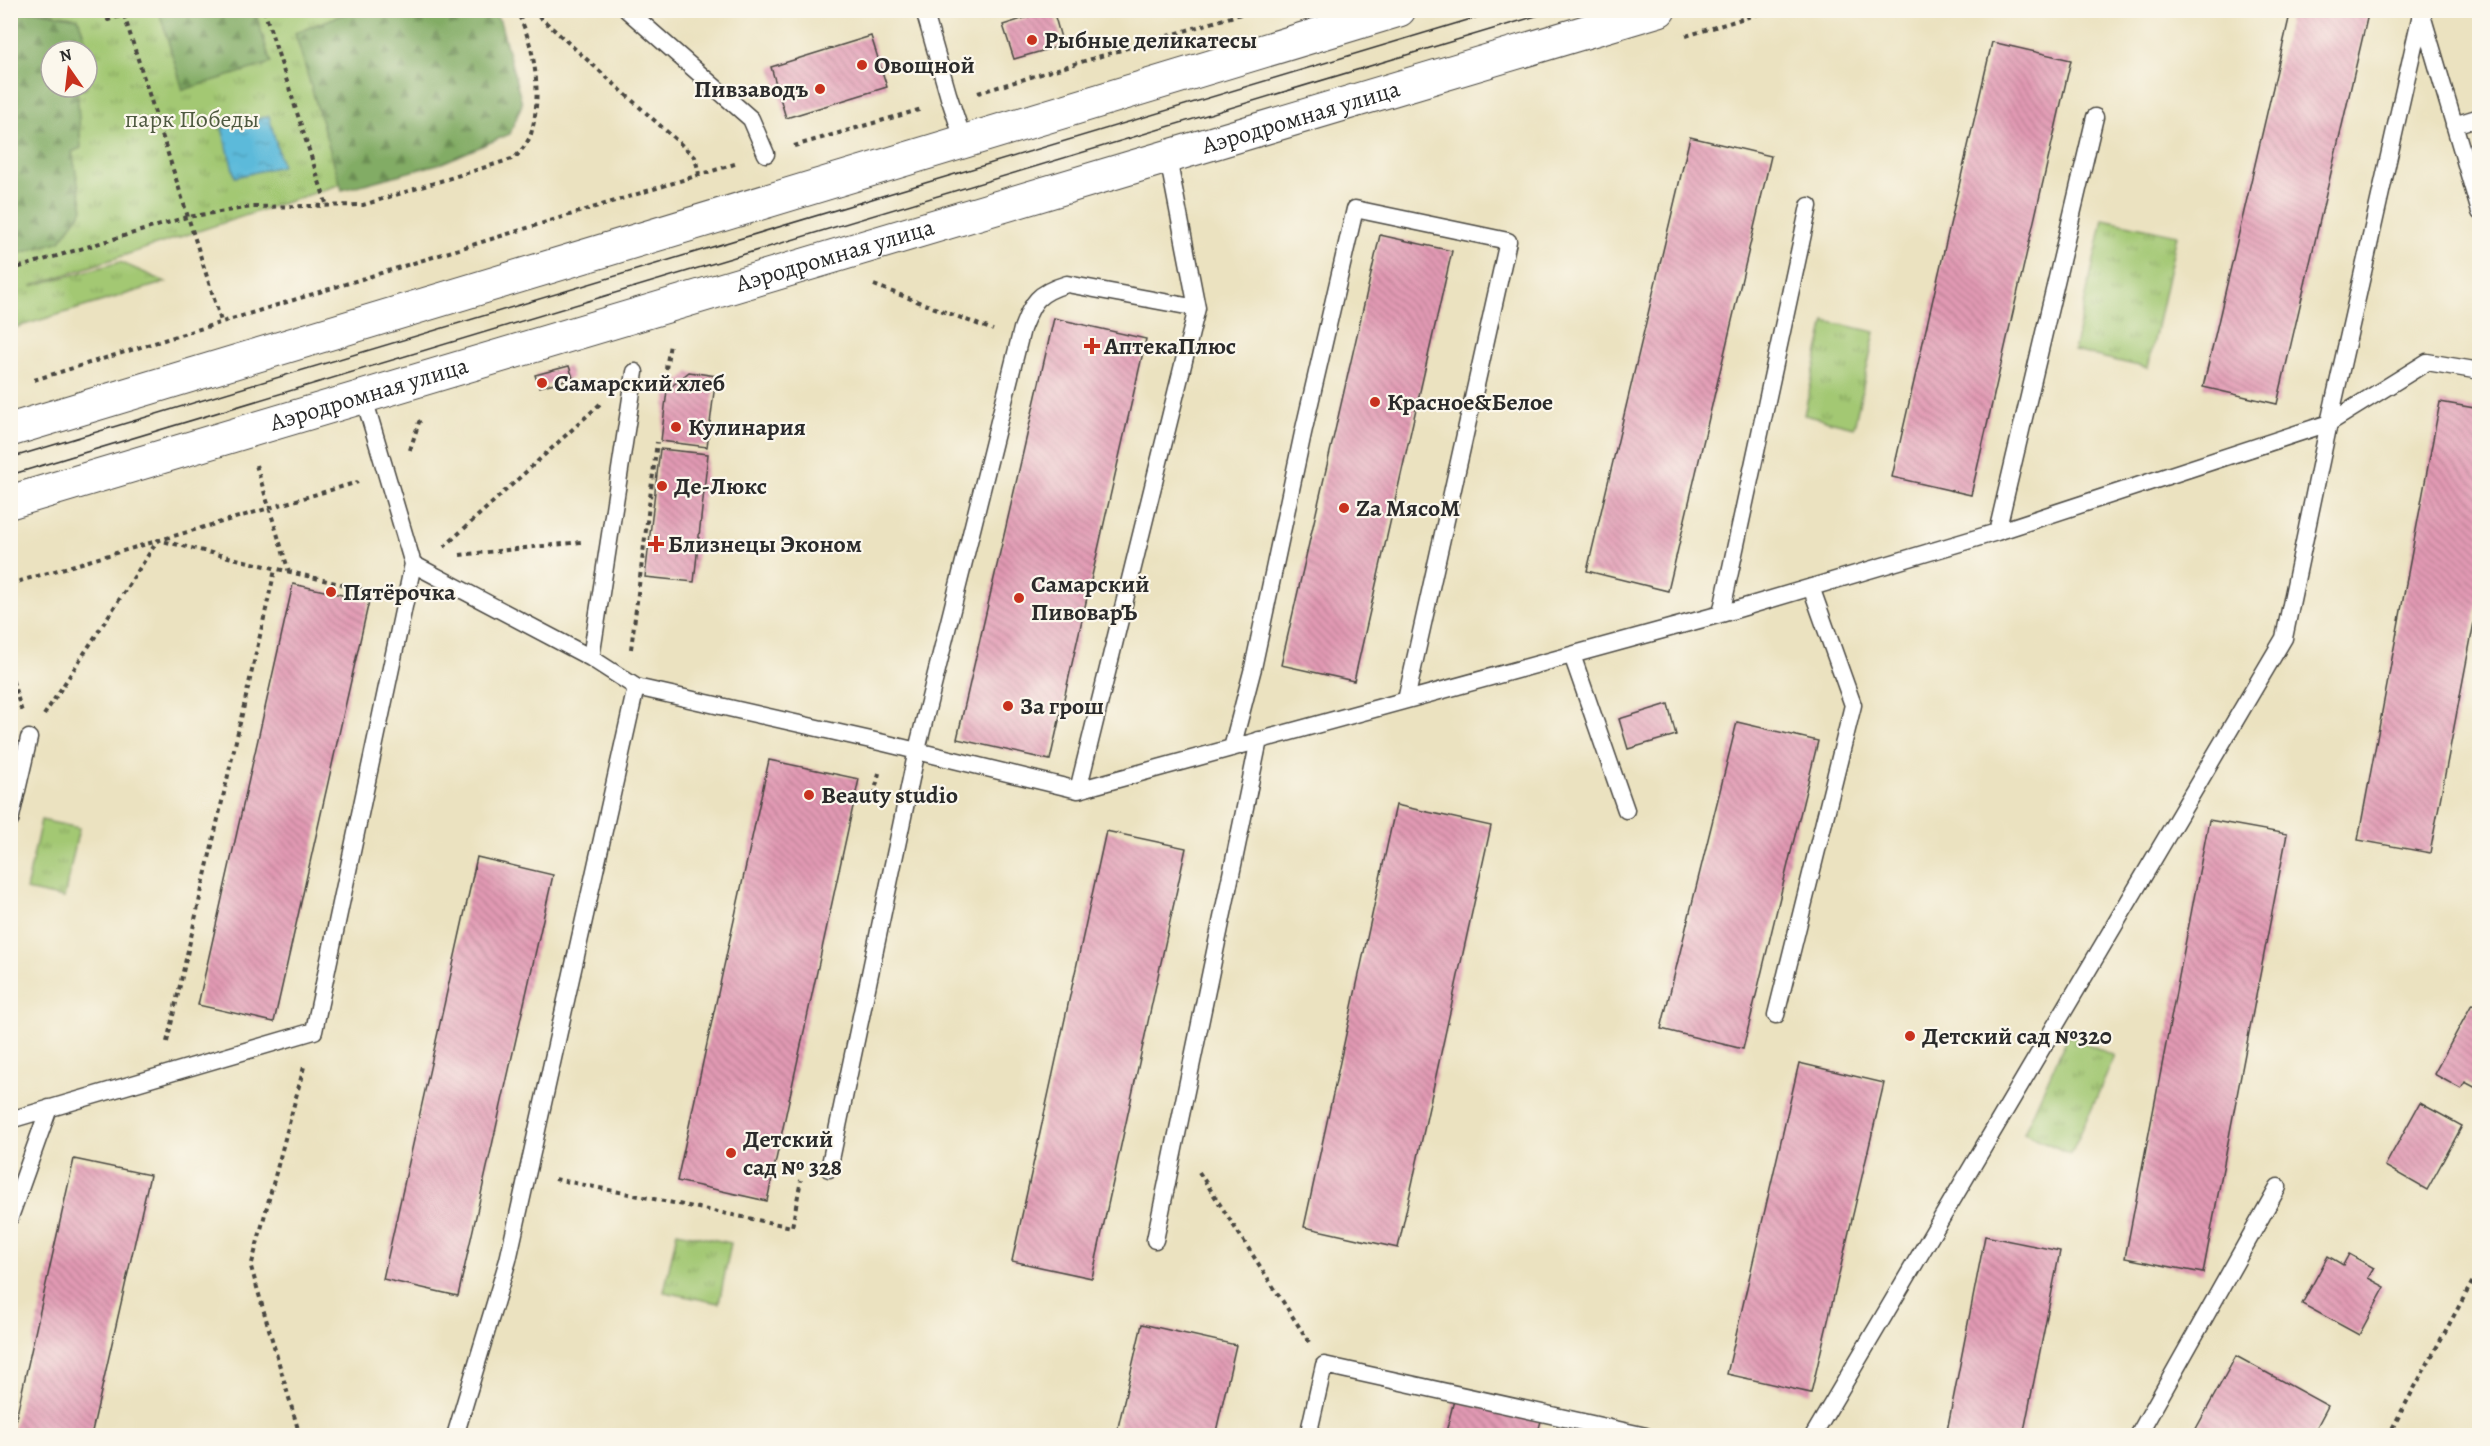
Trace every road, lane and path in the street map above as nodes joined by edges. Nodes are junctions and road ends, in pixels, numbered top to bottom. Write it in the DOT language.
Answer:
graph roads {
  1 [pos="105,10"];
  2 [pos="139,10"];
  3 [pos="264,10"];
  4 [pos="516,10"];
  5 [pos="532,10"];
  6 [pos="627,10"];
  7 [pos="924,10"];
  8 [pos="1254,10"];
  9 [pos="1399,10"];
  10 [pos="1659,10"];
  11 [pos="1771,10"];
  12 [pos="2421,12"];
  13 [pos="124,15"];
  14 [pos="1679,38"];
  15 [pos="949,97"];
  16 [pos="2095,117"];
  17 [pos="2480,117"];
  18 [pos="2454,125"];
  19 [pos="964,142"];
  20 [pos="766,154"];
  21 [pos="1168,158"];
  22 [pos="699,174"];
  23 [pos="327,206"];
  24 [pos="1809,206"];
  25 [pos="2480,212"];
  26 [pos="188,217"];
  27 [pos="10,270"];
  28 [pos="870,283"];
  29 [pos="1197,308"];
  30 [pos="221,321"];
  31 [pos="1019,340"];
  32 [pos="670,343"];
  33 [pos="2480,371"];
  34 [pos="635,372"];
  35 [pos="665,376"];
  36 [pos="33,381"];
  37 [pos="363,395"];
  38 [pos="428,416"];
  39 [pos="2329,423"];
  40 [pos="10,430"];
  41 [pos="246,430"];
  42 [pos="658,433"];
  43 [pos="386,474"];
  44 [pos="10,502"];
  45 [pos="270,508"];
  46 [pos="1997,532"];
  47 [pos="645,535"];
  48 [pos="609,539"];
  49 [pos="158,540"];
  50 [pos="441,550"];
  51 [pos="456,555"];
  52 [pos="413,564"];
  53 [pos="275,570"];
  54 [pos="289,573"];
  55 [pos="10,584"];
  56 [pos="1811,587"];
  57 [pos="405,599"];
  58 [pos="1721,614"];
  59 [pos="630,652"];
  60 [pos="1572,656"];
  61 [pos="591,658"];
  62 [pos="10,672"];
  63 [pos="636,687"];
  64 [pos="1406,700"];
  65 [pos="29,738"];
  66 [pos="1259,741"];
  67 [pos="884,743"];
  68 [pos="1232,748"];
  69 [pos="917,750"];
  70 [pos="1078,790"];
  71 [pos="873,800"];
  72 [pos="1626,810"];
  73 [pos="10,821"];
  74 [pos="1776,1015"];
  75 [pos="314,1031"];
  76 [pos="159,1076"];
  77 [pos="49,1108"];
  78 [pos="10,1120"];
  79 [pos="1177,1138"];
  80 [pos="803,1169"];
  81 [pos="829,1169"];
  82 [pos="527,1173"];
  83 [pos="2278,1187"];
  84 [pos="10,1217"];
  85 [pos="1155,1240"];
  86 [pos="2480,1268"];
  87 [pos="1324,1365"];
  88 [pos="1575,1428"];
  89 [pos="300,1436"];
  90 [pos="455,1436"];
  91 [pos="1308,1436"];
  92 [pos="1646,1436"];
  93 [pos="1813,1436"];
  94 [pos="2138,1436"];
  95 [pos="2388,1436"];
  1 -- 13 [label="path"];
  2 -- 13 [label="path"];
  3 -- 23 [label="path"];
  4 -- 23 [label="path"];
  5 -- 22 [label="path"];
  6 -- 20 [label="lane"];
  7 -- 15 [label="lane"];
  8 -- 15 [label="path"];
  9 -- 19 [label="main road"];
  10 -- 21 [label="main road, Аэродромная улица"];
  11 -- 14 [label="path"];
  12 -- 18 [label="lane"];
  12 -- 39 [label="lane"];
  13 -- 26 [label="path"];
  15 -- 19 [label="lane"];
  15 -- 20 [label="path"];
  16 -- 46 [label="lane"];
  17 -- 18 [label="lane"];
  18 -- 25 [label="lane"];
  19 -- 40 [label="main road"];
  20 -- 22 [label="path"];
  21 -- 29 [label="lane"];
  21 -- 37 [label="main road, Аэродромная улица"];
  22 -- 30 [label="path"];
  23 -- 26 [label="path"];
  24 -- 58 [label="lane"];
  26 -- 27 [label="path"];
  26 -- 30 [label="path"];
  28 -- 31 [label="path"];
  29 -- 31 [label="lane"];
  29 -- 70 [label="lane"];
  30 -- 36 [label="path"];
  31 -- 69 [label="lane"];
  32 -- 35 [label="path"];
  33 -- 39 [label="lane"];
  34 -- 48 [label="lane"];
  34 -- 50 [label="path"];
  37 -- 41 [label="main road, Аэродромная улица"];
  37 -- 43 [label="lane"];
  38 -- 43 [label="path"];
  39 -- 46 [label="lane"];
  39 -- 93 [label="lane"];
  41 -- 44 [label="main road, Аэродромная улица"];
  41 -- 45 [label="path"];
  42 -- 47 [label="path"];
  43 -- 45 [label="path"];
  43 -- 52 [label="lane"];
  45 -- 49 [label="path"];
  45 -- 54 [label="path"];
  46 -- 56 [label="lane"];
  47 -- 48 [label="path"];
  47 -- 59 [label="path"];
  48 -- 51 [label="path"];
  48 -- 61 [label="lane"];
  49 -- 53 [label="path"];
  49 -- 55 [label="path"];
  49 -- 65 [label="path"];
  52 -- 57 [label="lane"];
  52 -- 61 [label="lane"];
  53 -- 54 [label="path"];
  53 -- 76 [label="path"];
  54 -- 57 [label="path"];
  56 -- 58 [label="lane"];
  56 -- 74 [label="lane"];
  57 -- 75 [label="lane"];
  58 -- 60 [label="lane"];
  60 -- 64 [label="lane"];
  60 -- 72 [label="lane"];
  61 -- 63 [label="lane"];
  62 -- 65 [label="path"];
  63 -- 67 [label="lane"];
  63 -- 82 [label="lane"];
  64 -- 66 [label="lane"];
  64 -- 68 [label="lane"];
  65 -- 73 [label="lane"];
  66 -- 68 [label="lane"];
  66 -- 79 [label="lane"];
  67 -- 69 [label="lane"];
  67 -- 71 [label="path"];
  68 -- 70 [label="lane"];
  69 -- 70 [label="lane"];
  69 -- 81 [label="lane"];
  75 -- 76 [label="lane"];
  75 -- 89 [label="path"];
  76 -- 77 [label="lane"];
  77 -- 78 [label="lane"];
  77 -- 84 [label="lane"];
  79 -- 85 [label="lane"];
  79 -- 87 [label="path"];
  80 -- 82 [label="path"];
  82 -- 90 [label="lane"];
  83 -- 94 [label="lane"];
  86 -- 95 [label="path"];
  87 -- 88 [label="lane"];
  87 -- 91 [label="lane"];
  88 -- 92 [label="lane"];
}
